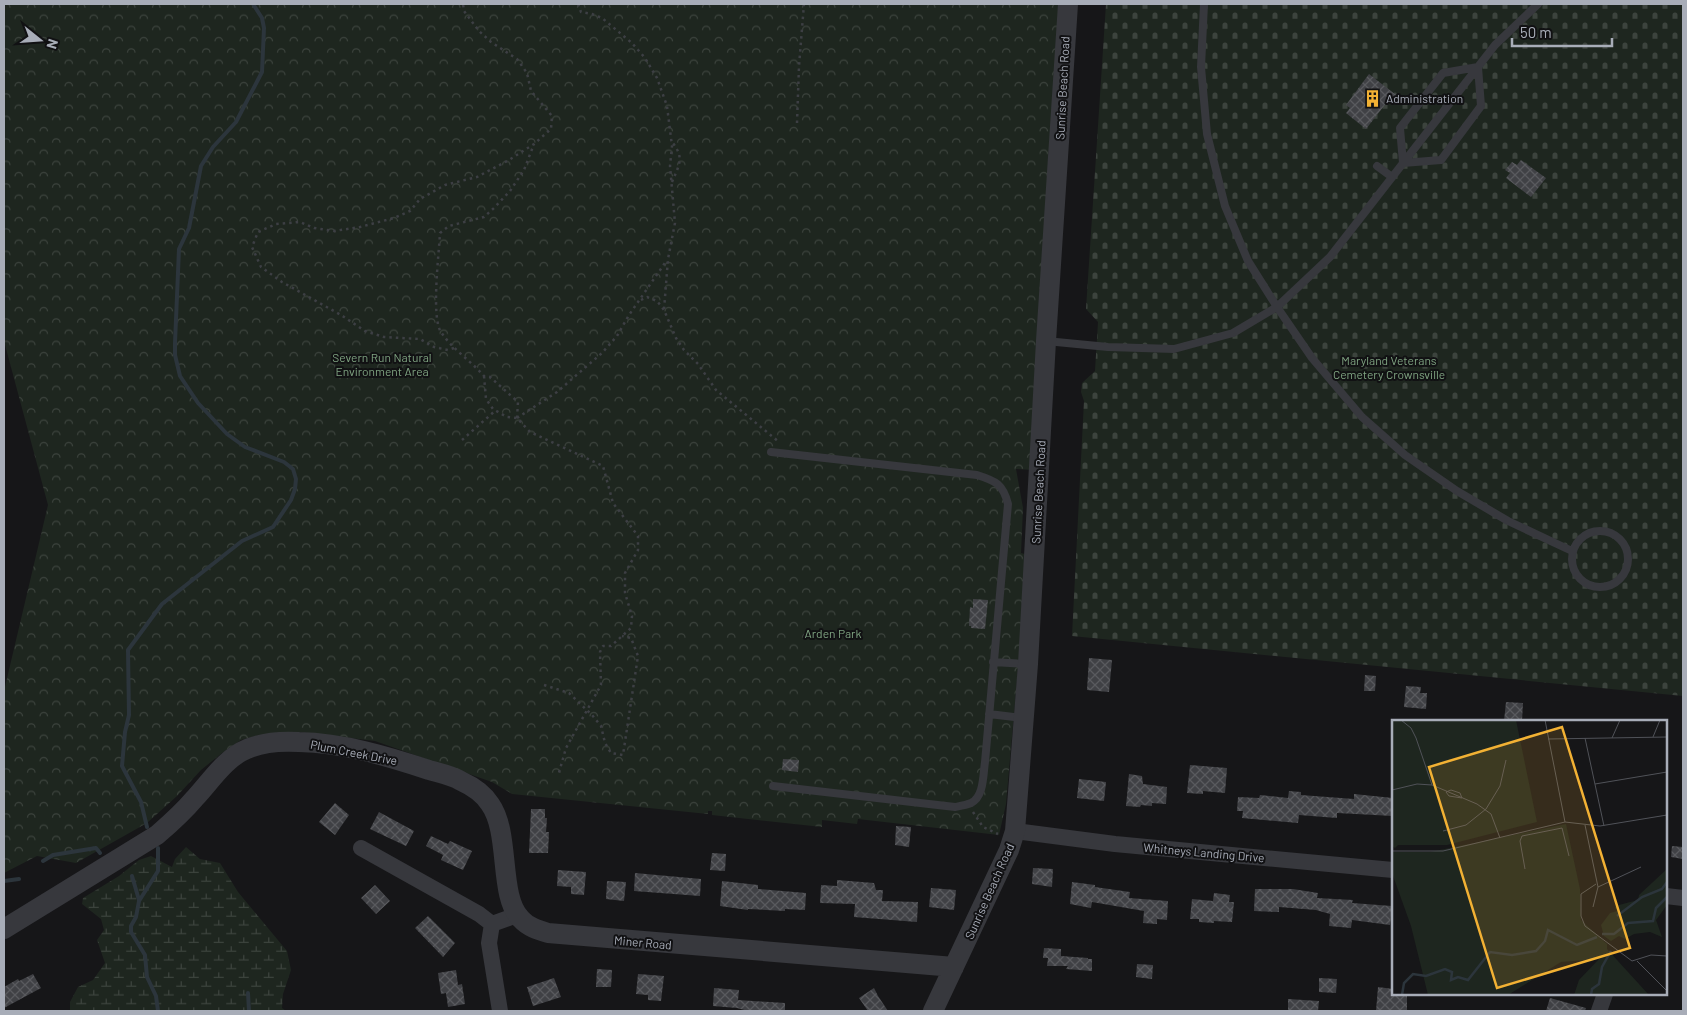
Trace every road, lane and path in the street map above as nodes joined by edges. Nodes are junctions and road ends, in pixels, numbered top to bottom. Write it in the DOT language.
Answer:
graph roads {
  1 [pos="463,4"];
  2 [pos="578,4"];
  3 [pos="804,4"];
  4 [pos="1068,4"];
  5 [pos="1204,4"];
  6 [pos="1538,4"];
  7 [pos="1478,67"];
  8 [pos="797,123"];
  9 [pos="672,142"];
  10 [pos="534,144"];
  11 [pos="1403,164"];
  12 [pos="1377,166"];
  13 [pos="1392,177"];
  14 [pos="671,184"];
  15 [pos="668,259"];
  16 [pos="641,300"];
  17 [pos="1277,307"];
  18 [pos="664,310"];
  19 [pos="1046,341"];
  20 [pos="454,348"];
  21 [pos="484,376"];
  22 [pos="496,410"];
  23 [pos="517,418"];
  24 [pos="462,440"];
  25 [pos="771,452"];
  26 [pos="794,454"];
  27 [pos="1572,551"];
  28 [pos="622,636"];
  29 [pos="993,662"];
  30 [pos="1028,664"];
  31 [pos="544,686"];
  32 [pos="587,710"];
  33 [pos="989,714"];
  34 [pos="1023,718"];
  35 [pos="558,776"];
  36 [pos="773,786"];
  37 [pos="971,803"];
  38 [pos="1015,832"];
  39 [pos="361,848"];
  40 [pos="1392,870"];
  41 [pos="1667,896"];
  42 [pos="1683,898"];
  43 [pos="517,915"];
  44 [pos="492,924"];
  45 [pos="4,930"];
  46 [pos="954,967"];
  47 [pos="1605,995"];
  48 [pos="500,1011"];
  49 [pos="934,1011"];
  50 [pos="1599,1011"];
  1 -- 10 [label="path"];
  2 -- 9 [label="path"];
  3 -- 8 [label="path"];
  4 -- 19 [label="street, Sunrise Beach Road"];
  5 -- 17 [label="lane"];
  6 -- 7 [label="lane"];
  7 -- 11 [label="lane"];
  7 -- 11 [label="lane"];
  7 -- 11 [label="lane"];
  9 -- 14 [label="path"];
  9 -- 14 [label="path"];
  10 -- 20 [label="path"];
  10 -- 20 [label="path"];
  11 -- 13 [label="lane"];
  12 -- 13 [label="lane"];
  13 -- 17 [label="lane"];
  14 -- 15 [label="path"];
  15 -- 16 [label="path"];
  15 -- 18 [label="path"];
  16 -- 18 [label="path"];
  16 -- 23 [label="path"];
  17 -- 19 [label="lane"];
  17 -- 27 [label="lane"];
  18 -- 26 [label="path"];
  19 -- 30 [label="street, Sunrise Beach Road"];
  20 -- 21 [label="path"];
  21 -- 22 [label="path"];
  21 -- 23 [label="path"];
  22 -- 23 [label="path"];
  22 -- 24 [label="path"];
  23 -- 28 [label="path"];
  25 -- 26 [label="lane"];
  26 -- 29 [label="lane"];
  27 -- 27 [label="lane"];
  28 -- 32 [label="path"];
  28 -- 32 [label="path"];
  29 -- 30 [label="lane"];
  29 -- 33 [label="lane"];
  30 -- 34 [label="street, Sunrise Beach Road"];
  31 -- 32 [label="path"];
  32 -- 35 [label="path"];
  33 -- 34 [label="lane"];
  33 -- 37 [label="lane"];
  34 -- 38 [label="street, Sunrise Beach Road"];
  36 -- 37 [label="lane"];
  37 -- 38 [label="path"];
  38 -- 40 [label="street, Whitneys Landing Drive"];
  38 -- 46 [label="street, Sunrise Beach Road"];
  39 -- 44 [label="street"];
  41 -- 42 [label="street"];
  43 -- 44 [label="street"];
  43 -- 45 [label="street, Plum Creek Drive"];
  43 -- 46 [label="street, Miner Road"];
  44 -- 48 [label="street"];
  46 -- 49 [label="street, Sunrise Beach Road"];
  47 -- 50 [label="street"];
}
